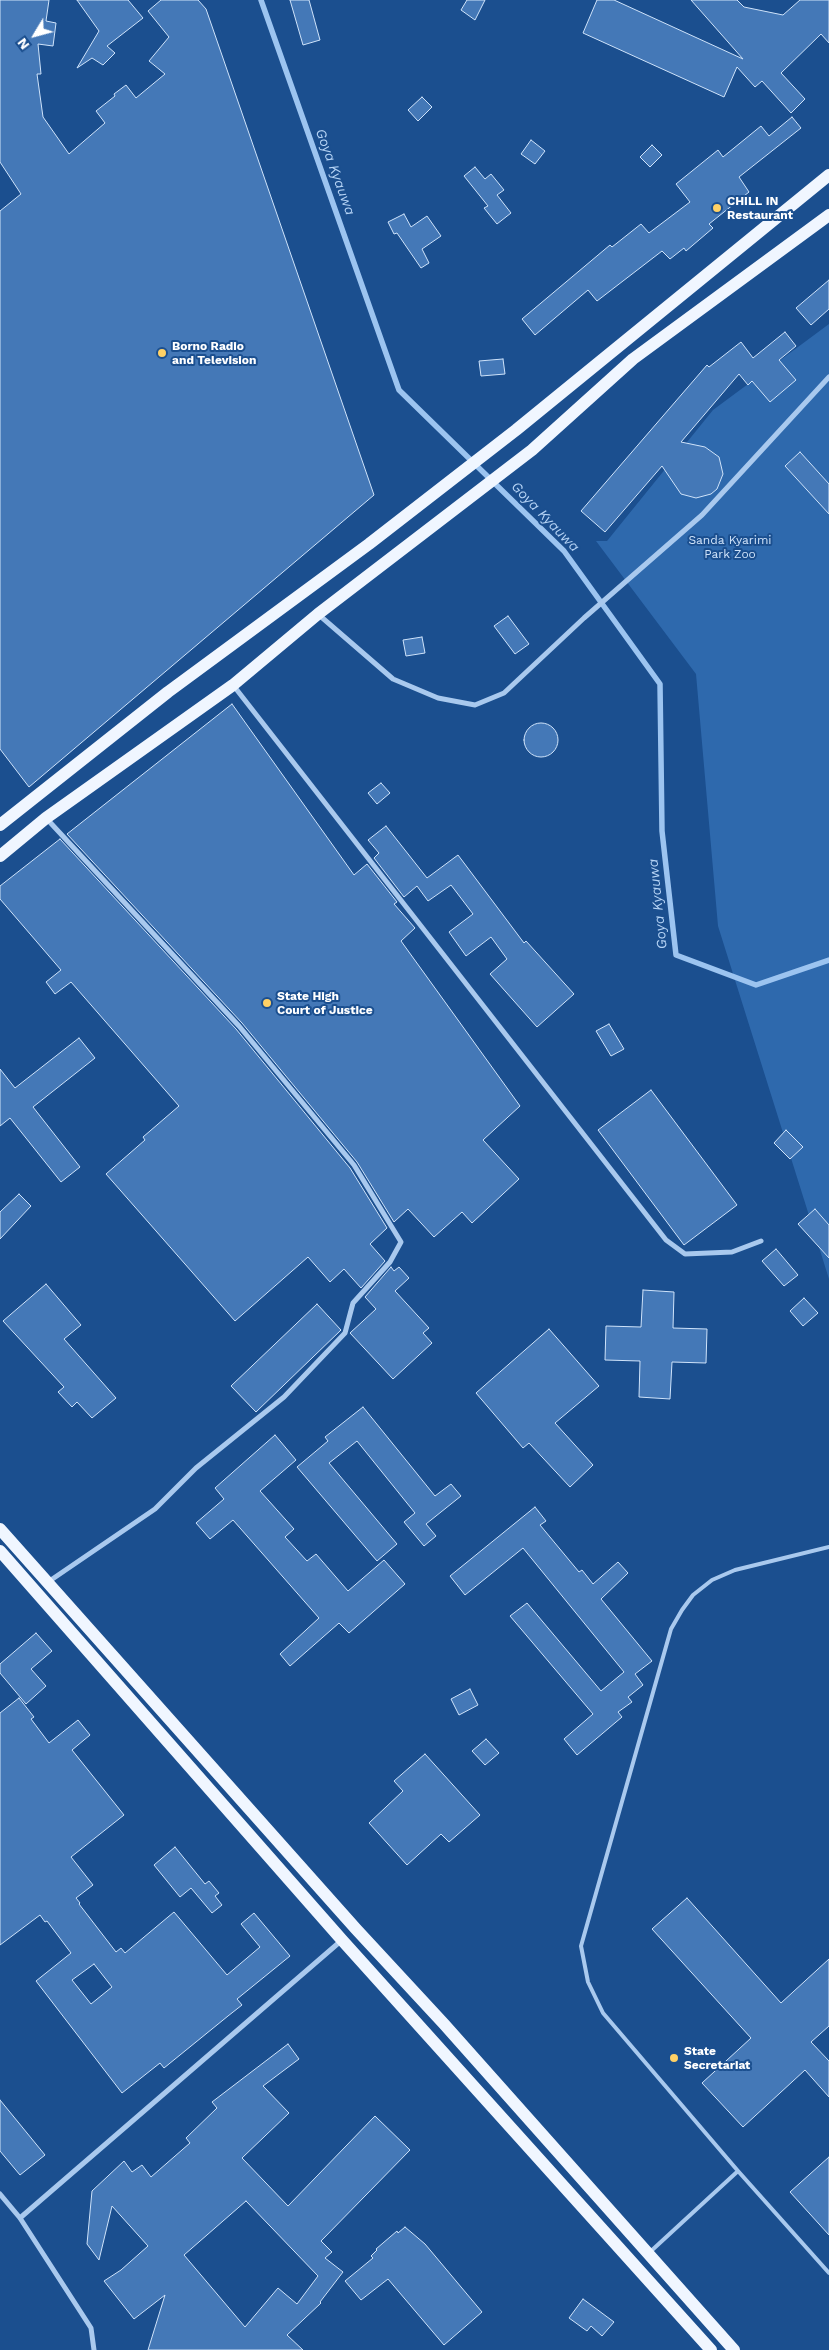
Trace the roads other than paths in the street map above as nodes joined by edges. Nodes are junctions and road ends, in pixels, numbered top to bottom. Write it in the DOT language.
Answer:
graph roads {
  1 [pos="829,175"];
  2 [pos="829,215"];
  3 [pos="829,378"];
  4 [pos="318,614"];
  5 [pos="233,685"];
  6 [pos="46,818"];
  7 [pos="0,825"];
  8 [pos="0,856"];
  9 [pos="762,1242"];
  10 [pos="0,1529"];
  11 [pos="829,1546"];
  12 [pos="0,1551"];
  13 [pos="48,1582"];
  14 [pos="342,1940"];
  15 [pos="738,2171"];
  16 [pos="0,2194"];
  17 [pos="20,2218"];
  18 [pos="649,2253"];
  19 [pos="829,2272"];
  20 [pos="94,2350"];
  21 [pos="711,2350"];
  22 [pos="734,2350"];
  1 -- 7 [label="main road"];
  2 -- 4 [label="main road"];
  3 -- 4 [label="street"];
  4 -- 5 [label="main road"];
  5 -- 6 [label="main road"];
  5 -- 9 [label="street"];
  6 -- 8 [label="main road"];
  6 -- 13 [label="street"];
  10 -- 13 [label="main road"];
  11 -- 15 [label="lane"];
  12 -- 14 [label="main road"];
  13 -- 18 [label="main road"];
  14 -- 17 [label="street"];
  14 -- 21 [label="main road"];
  15 -- 18 [label="lane"];
  15 -- 19 [label="lane"];
  16 -- 17 [label="street"];
  17 -- 20 [label="street"];
  18 -- 22 [label="main road"];
}
